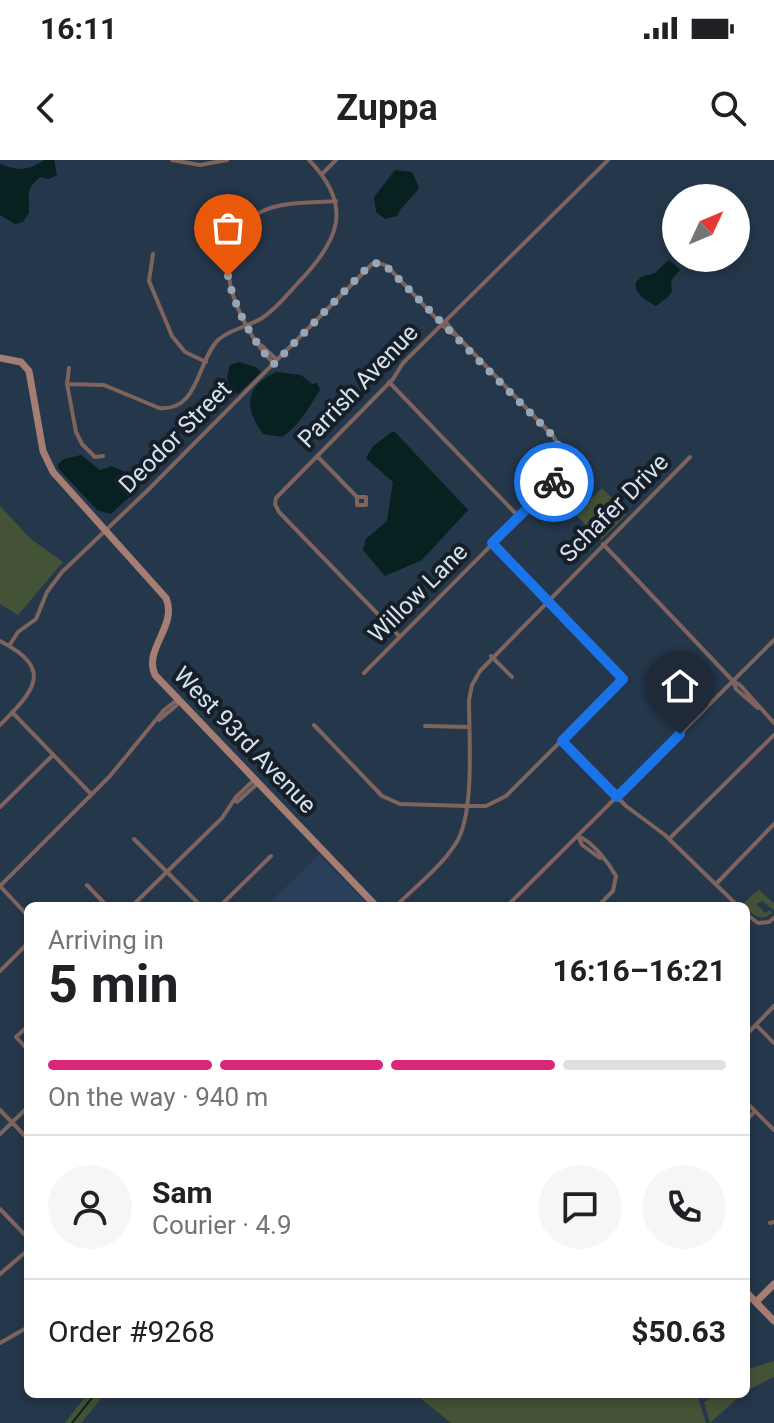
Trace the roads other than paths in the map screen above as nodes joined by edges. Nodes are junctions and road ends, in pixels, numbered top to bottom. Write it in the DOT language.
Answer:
graph roads {
  1 [pos="172,160"];
  2 [pos="227,160"];
  3 [pos="309,160"];
  4 [pos="336,160"];
  5 [pos="608,160"];
  6 [pos="322,174"];
  7 [pos="336,201"];
  8 [pos="153,254"];
  9 [pos="444,323"];
  10 [pos="247,325"];
  11 [pos="0,358"];
  12 [pos="206,362"];
  13 [pos="276,362"];
  14 [pos="69,368"];
  15 [pos="389,382"];
  16 [pos="67,384"];
  17 [pos="103,456"];
  18 [pos="317,456"];
  19 [pos="690,457"];
  20 [pos="357,497"];
  21 [pos="519,517"];
  22 [pos="105,532"];
  23 [pos="492,543"];
  24 [pos="603,544"];
  25 [pos="547,599"];
  26 [pos="400,637"];
  27 [pos="774,640"];
  28 [pos="0,641"];
  29 [pos="9,646"];
  30 [pos="491,656"];
  31 [pos="364,673"];
  32 [pos="512,677"];
  33 [pos="733,681"];
  34 [pos="177,700"];
  35 [pos="12,712"];
  36 [pos="774,723"];
  37 [pos="0,725"];
  38 [pos="314,725"];
  39 [pos="425,726"];
  40 [pos="469,727"];
  41 [pos="774,735"];
  42 [pos="562,741"];
  43 [pos="53,755"];
  44 [pos="256,782"];
  45 [pos="91,795"];
  46 [pos="617,797"];
  47 [pos="467,806"];
  48 [pos="0,807"];
  49 [pos="774,824"];
  50 [pos="578,836"];
  51 [pos="134,839"];
  52 [pos="669,839"];
  53 [pos="271,856"];
  54 [pos="167,872"];
  55 [pos="716,884"];
  56 [pos="87,885"];
  57 [pos="0,886"];
  58 [pos="103,902"];
  59 [pos="136,902"];
  60 [pos="197,902"];
  61 [pos="224,902"];
  62 [pos="372,902"];
  63 [pos="400,902"];
  64 [pos="511,902"];
  65 [pos="602,902"];
  66 [pos="734,902"];
  67 [pos="24,912"];
  68 [pos="750,918"];
  69 [pos="774,918"];
  70 [pos="24,947"];
  71 [pos="0,971"];
  72 [pos="774,1006"];
  73 [pos="756,1025"];
  74 [pos="24,1030"];
  75 [pos="750,1031"];
  76 [pos="774,1043"];
  77 [pos="24,1046"];
  78 [pos="750,1106"];
  79 [pos="0,1110"];
  80 [pos="24,1111"];
  81 [pos="755,1111"];
  82 [pos="750,1117"];
  83 [pos="12,1122"];
  84 [pos="774,1130"];
  85 [pos="0,1134"];
  86 [pos="24,1135"];
  87 [pos="0,1209"];
  88 [pos="24,1234"];
  89 [pos="24,1253"];
  90 [pos="0,1274"];
  91 [pos="774,1284"];
  92 [pos="750,1296"];
  93 [pos="756,1302"];
  94 [pos="774,1321"];
  95 [pos="24,1329"];
  96 [pos="0,1343"];
  1 -- 2 [label="street"];
  3 -- 6 [label="street"];
  4 -- 6 [label="street"];
  5 -- 9 [label="street, Parrish Avenue"];
  6 -- 7 [label="street"];
  7 -- 10 [label="street"];
  7 -- 10 [label="street"];
  8 -- 12 [label="street"];
  9 -- 13 [label="street, Deodor Street"];
  9 -- 15 [label="street, Parrish Avenue"];
  9 -- 21 [label="street, Willow Lane"];
  10 -- 12 [label="street"];
  10 -- 13 [label="street"];
  11 -- 22 [label="street, West 93rd Avenue"];
  12 -- 16 [label="street"];
  13 -- 22 [label="street, Deodor Street"];
  14 -- 16 [label="street"];
  15 -- 18 [label="street, Parrish Avenue"];
  15 -- 21 [label="street"];
  16 -- 17 [label="street"];
  18 -- 20 [label="street"];
  18 -- 26 [label="street, Parrish Avenue"];
  19 -- 24 [label="street, Schafer Drive"];
  21 -- 23 [label="street, Willow Lane"];
  22 -- 29 [label="street, Deodor Street"];
  22 -- 34 [label="street, West 93rd Avenue"];
  23 -- 25 [label="street"];
  23 -- 26 [label="street, Willow Lane"];
  24 -- 25 [label="street, Schafer Drive"];
  24 -- 33 [label="street"];
  25 -- 30 [label="street, Schafer Drive"];
  25 -- 42 [label="street"];
  26 -- 31 [label="street, Willow Lane"];
  27 -- 33 [label="street"];
  28 -- 29 [label="street"];
  29 -- 35 [label="street"];
  30 -- 32 [label="street"];
  30 -- 40 [label="street, Schafer Drive"];
  33 -- 36 [label="street"];
  33 -- 46 [label="street"];
  34 -- 44 [label="street, West 93rd Avenue"];
  34 -- 45 [label="street"];
  35 -- 37 [label="street"];
  35 -- 43 [label="street"];
  38 -- 47 [label="street"];
  39 -- 40 [label="street"];
  40 -- 47 [label="street, Schafer Drive"];
  41 -- 52 [label="street"];
  42 -- 46 [label="street"];
  42 -- 47 [label="street"];
  43 -- 45 [label="street"];
  43 -- 48 [label="street"];
  44 -- 54 [label="street"];
  44 -- 62 [label="street, West 93rd Avenue"];
  45 -- 57 [label="street"];
  46 -- 50 [label="street"];
  46 -- 52 [label="street"];
  47 -- 63 [label="street, Schafer Drive"];
  49 -- 55 [label="street"];
  50 -- 64 [label="street"];
  50 -- 65 [label="street"];
  51 -- 54 [label="street"];
  52 -- 55 [label="street"];
  53 -- 61 [label="street"];
  54 -- 59 [label="street"];
  54 -- 60 [label="street"];
  55 -- 66 [label="street"];
  56 -- 58 [label="street"];
  57 -- 67 [label="street"];
  68 -- 69 [label="street"];
  70 -- 71 [label="street"];
  72 -- 73 [label="street"];
  73 -- 75 [label="street"];
  73 -- 76 [label="street"];
  74 -- 77 [label="street"];
  78 -- 81 [label="street"];
  79 -- 83 [label="street"];
  80 -- 83 [label="street"];
  81 -- 82 [label="street"];
  81 -- 84 [label="street"];
  83 -- 85 [label="street"];
  83 -- 86 [label="street"];
  87 -- 88 [label="street"];
  89 -- 90 [label="street"];
  91 -- 93 [label="street"];
  92 -- 93 [label="street"];
  93 -- 94 [label="street"];
  95 -- 96 [label="street"];
}
